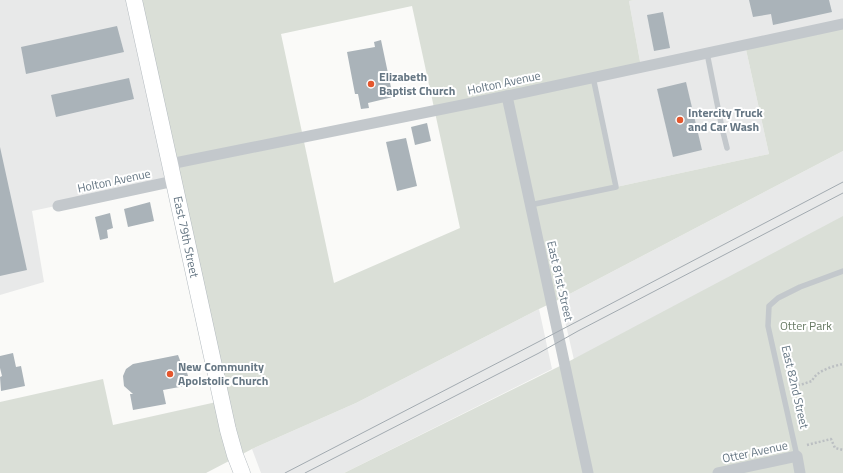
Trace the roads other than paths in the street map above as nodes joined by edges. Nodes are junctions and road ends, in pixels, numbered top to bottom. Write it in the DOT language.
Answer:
graph roads {
  1 [pos="134,0"];
  2 [pos="843,24"];
  3 [pos="707,53"];
  4 [pos="593,77"];
  5 [pos="507,96"];
  6 [pos="727,148"];
  7 [pos="170,164"];
  8 [pos="174,181"];
  9 [pos="530,205"];
  10 [pos="58,206"];
  11 [pos="843,271"];
  12 [pos="797,456"];
  13 [pos="242,473"];
  14 [pos="588,473"];
  15 [pos="718,473"];
  16 [pos="800,473"];
  1 -- 7 [label="main road, East 79th Street"];
  2 -- 3 [label="street, Holton Avenue"];
  3 -- 4 [label="street, Holton Avenue"];
  3 -- 6 [label="lane"];
  4 -- 5 [label="street, Holton Avenue"];
  4 -- 9 [label="lane"];
  5 -- 7 [label="street, Holton Avenue"];
  5 -- 9 [label="street, East 81st Street"];
  7 -- 8 [label="main road, East 79th Street"];
  8 -- 10 [label="street, Holton Avenue"];
  8 -- 13 [label="main road, East 79th Street"];
  9 -- 14 [label="street, East 81st Street"];
  11 -- 12 [label="lane, East 82nd Street"];
  12 -- 15 [label="street, Otter Avenue"];
  12 -- 16 [label="street, East 82nd Street"];
}
